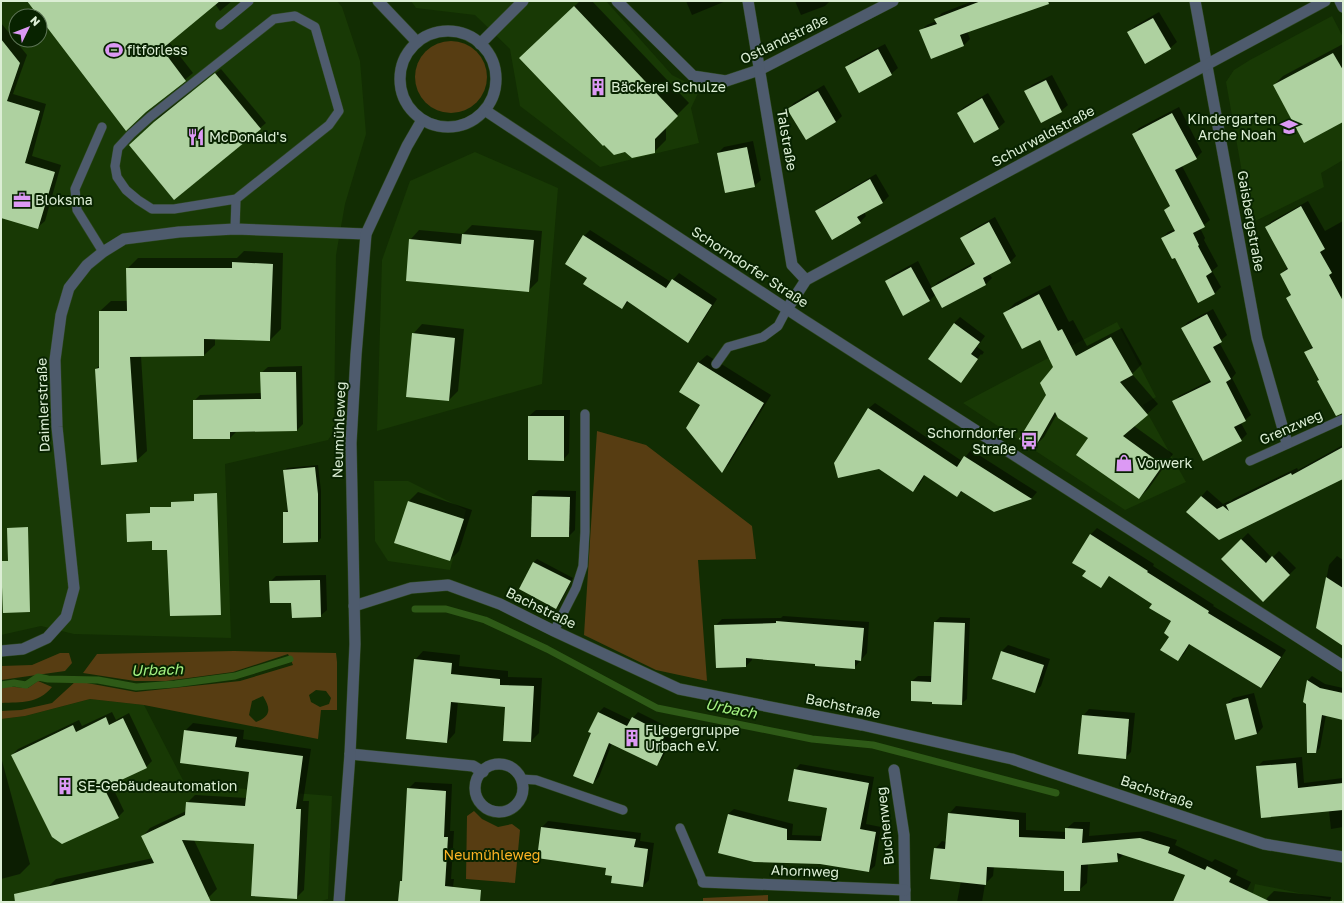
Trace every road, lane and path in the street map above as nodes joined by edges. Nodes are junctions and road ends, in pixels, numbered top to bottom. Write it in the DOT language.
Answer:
graph roads {
  1 [pos="250,1"];
  2 [pos="378,1"];
  3 [pos="523,1"];
  4 [pos="617,1"];
  5 [pos="748,1"];
  6 [pos="893,1"];
  7 [pos="1195,1"];
  8 [pos="1325,1"];
  9 [pos="1340,1"];
  10 [pos="1343,7"];
  11 [pos="220,24"];
  12 [pos="416,42"];
  13 [pos="480,44"];
  14 [pos="1207,64"];
  15 [pos="759,70"];
  16 [pos="486,111"];
  17 [pos="422,120"];
  18 [pos="102,127"];
  19 [pos="236,199"];
  20 [pos="235,229"];
  21 [pos="366,234"];
  22 [pos="102,252"];
  23 [pos="806,280"];
  24 [pos="787,309"];
  25 [pos="716,364"];
  26 [pos="585,414"];
  27 [pos="1343,419"];
  28 [pos="1288,443"];
  29 [pos="1250,461"];
  30 [pos="354,606"];
  31 [pos="554,631"];
  32 [pos="1,651"];
  33 [pos="1343,666"];
  34 [pos="350,754"];
  35 [pos="894,770"];
  36 [pos="482,772"];
  37 [pos="521,779"];
  38 [pos="623,810"];
  39 [pos="680,828"];
  40 [pos="1340,859"];
  41 [pos="703,882"];
  42 [pos="906,890"];
  43 [pos="339,902"];
  44 [pos="905,902"];
  1 -- 11 [label="lane"];
  2 -- 12 [label="street"];
  3 -- 13 [label="street"];
  4 -- 15 [label="street, Ostlandstraße"];
  5 -- 15 [label="street, Talstraße"];
  6 -- 15 [label="street, Ostlandstraße"];
  7 -- 14 [label="street, Gaisbergstraße"];
  8 -- 14 [label="street, Schurwaldstraße"];
  9 -- 10 [label="street"];
  12 -- 13 [label="street"];
  12 -- 17 [label="street"];
  13 -- 16 [label="street"];
  14 -- 23 [label="street, Schurwaldstraße"];
  14 -- 28 [label="street, Gaisbergstraße"];
  15 -- 23 [label="street, Talstraße"];
  16 -- 17 [label="street"];
  16 -- 24 [label="street, Schorndorfer Straße"];
  17 -- 21 [label="street, Neumühleweg"];
  18 -- 22 [label="lane"];
  19 -- 19 [label="lane"];
  19 -- 20 [label="lane"];
  20 -- 21 [label="street, Daimlerstraße"];
  20 -- 22 [label="street, Daimlerstraße"];
  21 -- 30 [label="street, Neumühleweg"];
  22 -- 32 [label="street, Daimlerstraße"];
  23 -- 24 [label="street, Schurwaldstraße"];
  24 -- 25 [label="lane"];
  24 -- 33 [label="street, Schorndorfer Straße"];
  26 -- 31 [label="lane"];
  27 -- 28 [label="lane, Grenzweg"];
  28 -- 29 [label="lane, Grenzweg"];
  30 -- 31 [label="street, Bachstraße"];
  30 -- 34 [label="street, Neumühleweg"];
  31 -- 40 [label="street, Bachstraße"];
  34 -- 36 [label="street"];
  34 -- 43 [label="street, Neumühleweg"];
  35 -- 42 [label="street, Buchenweg"];
  36 -- 37 [label="street"];
  36 -- 37 [label="street"];
  37 -- 38 [label="lane"];
  39 -- 41 [label="lane"];
  41 -- 42 [label="street, Ahornweg"];
  42 -- 44 [label="street, Buchenweg"];
}
